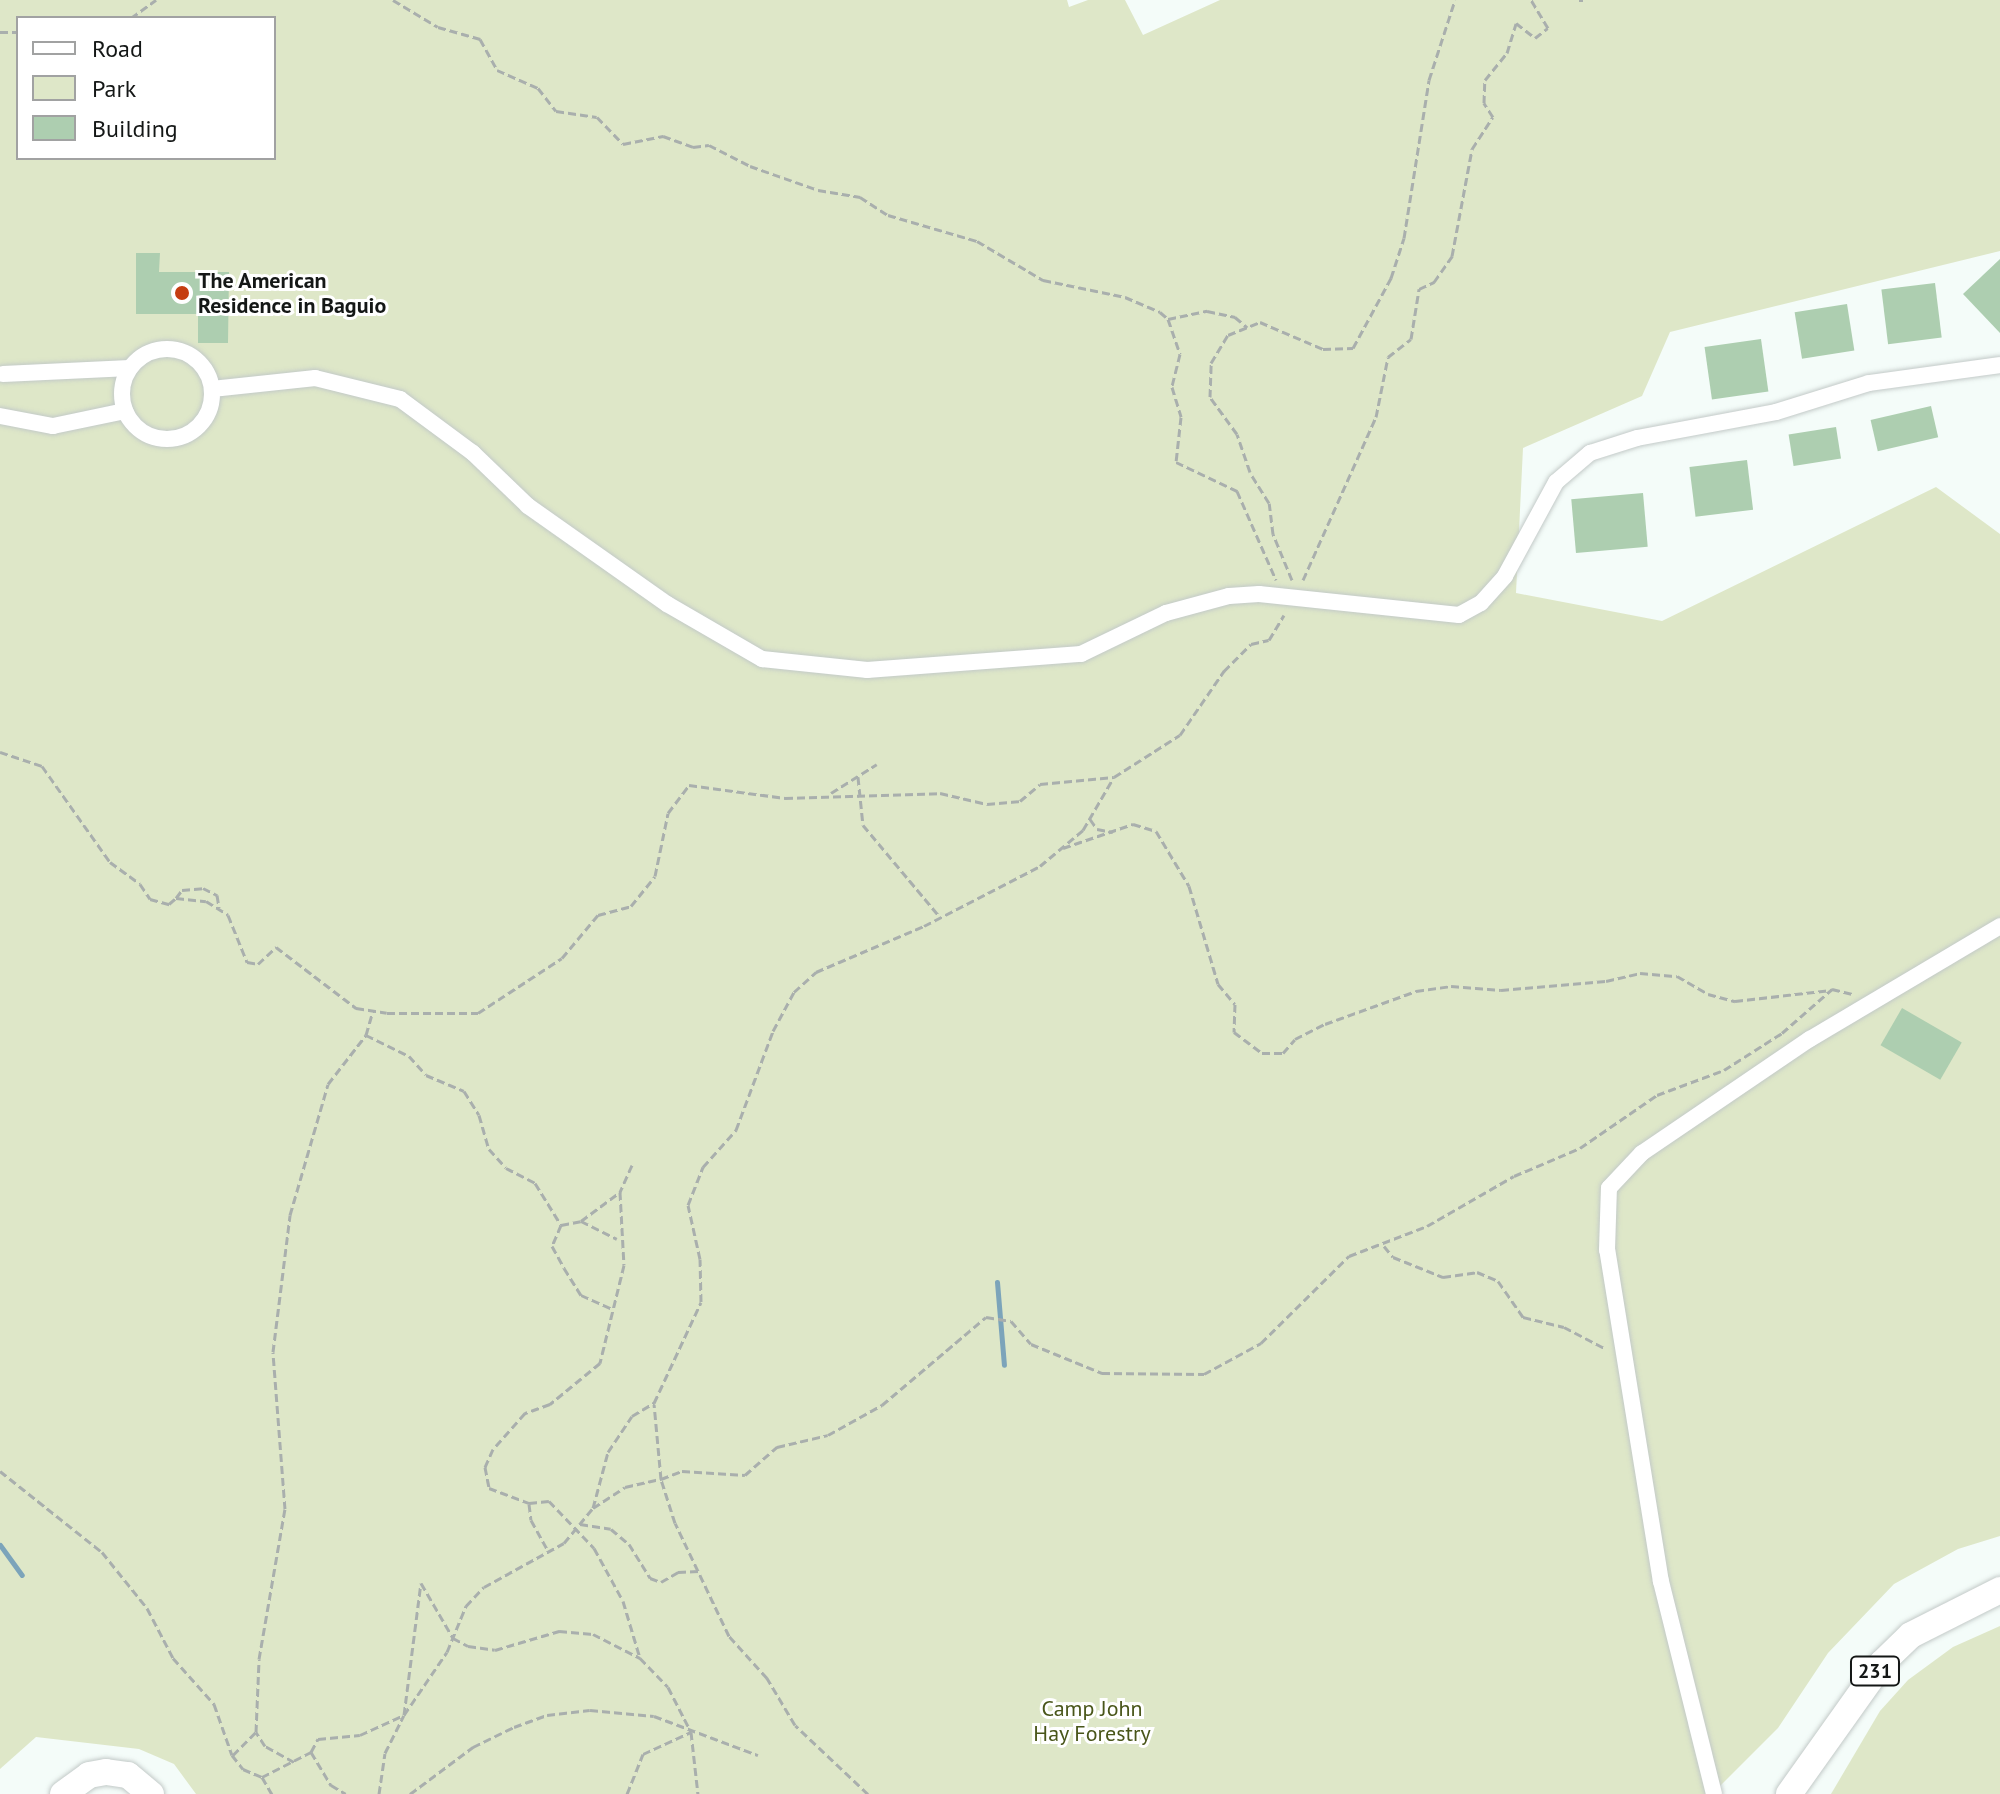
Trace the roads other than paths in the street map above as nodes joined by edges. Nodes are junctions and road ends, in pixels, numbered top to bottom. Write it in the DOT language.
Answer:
graph roads {
  1 [pos="2000,365"];
  2 [pos="130,368"];
  3 [pos="3,374"];
  4 [pos="212,389"];
  5 [pos="125,411"];
  6 [pos="0,416"];
  7 [pos="2000,926"];
  8 [pos="2000,1590"];
  9 [pos="63,1794"];
  10 [pos="151,1794"];
  11 [pos="1714,1794"];
  12 [pos="1789,1794"];
  1 -- 4 [label="street"];
  2 -- 3 [label="street"];
  2 -- 4 [label="street"];
  2 -- 5 [label="street"];
  4 -- 5 [label="street"];
  5 -- 6 [label="street"];
  7 -- 11 [label="street"];
  8 -- 12 [label="main road, 231"];
  9 -- 10 [label="main road"];
}
